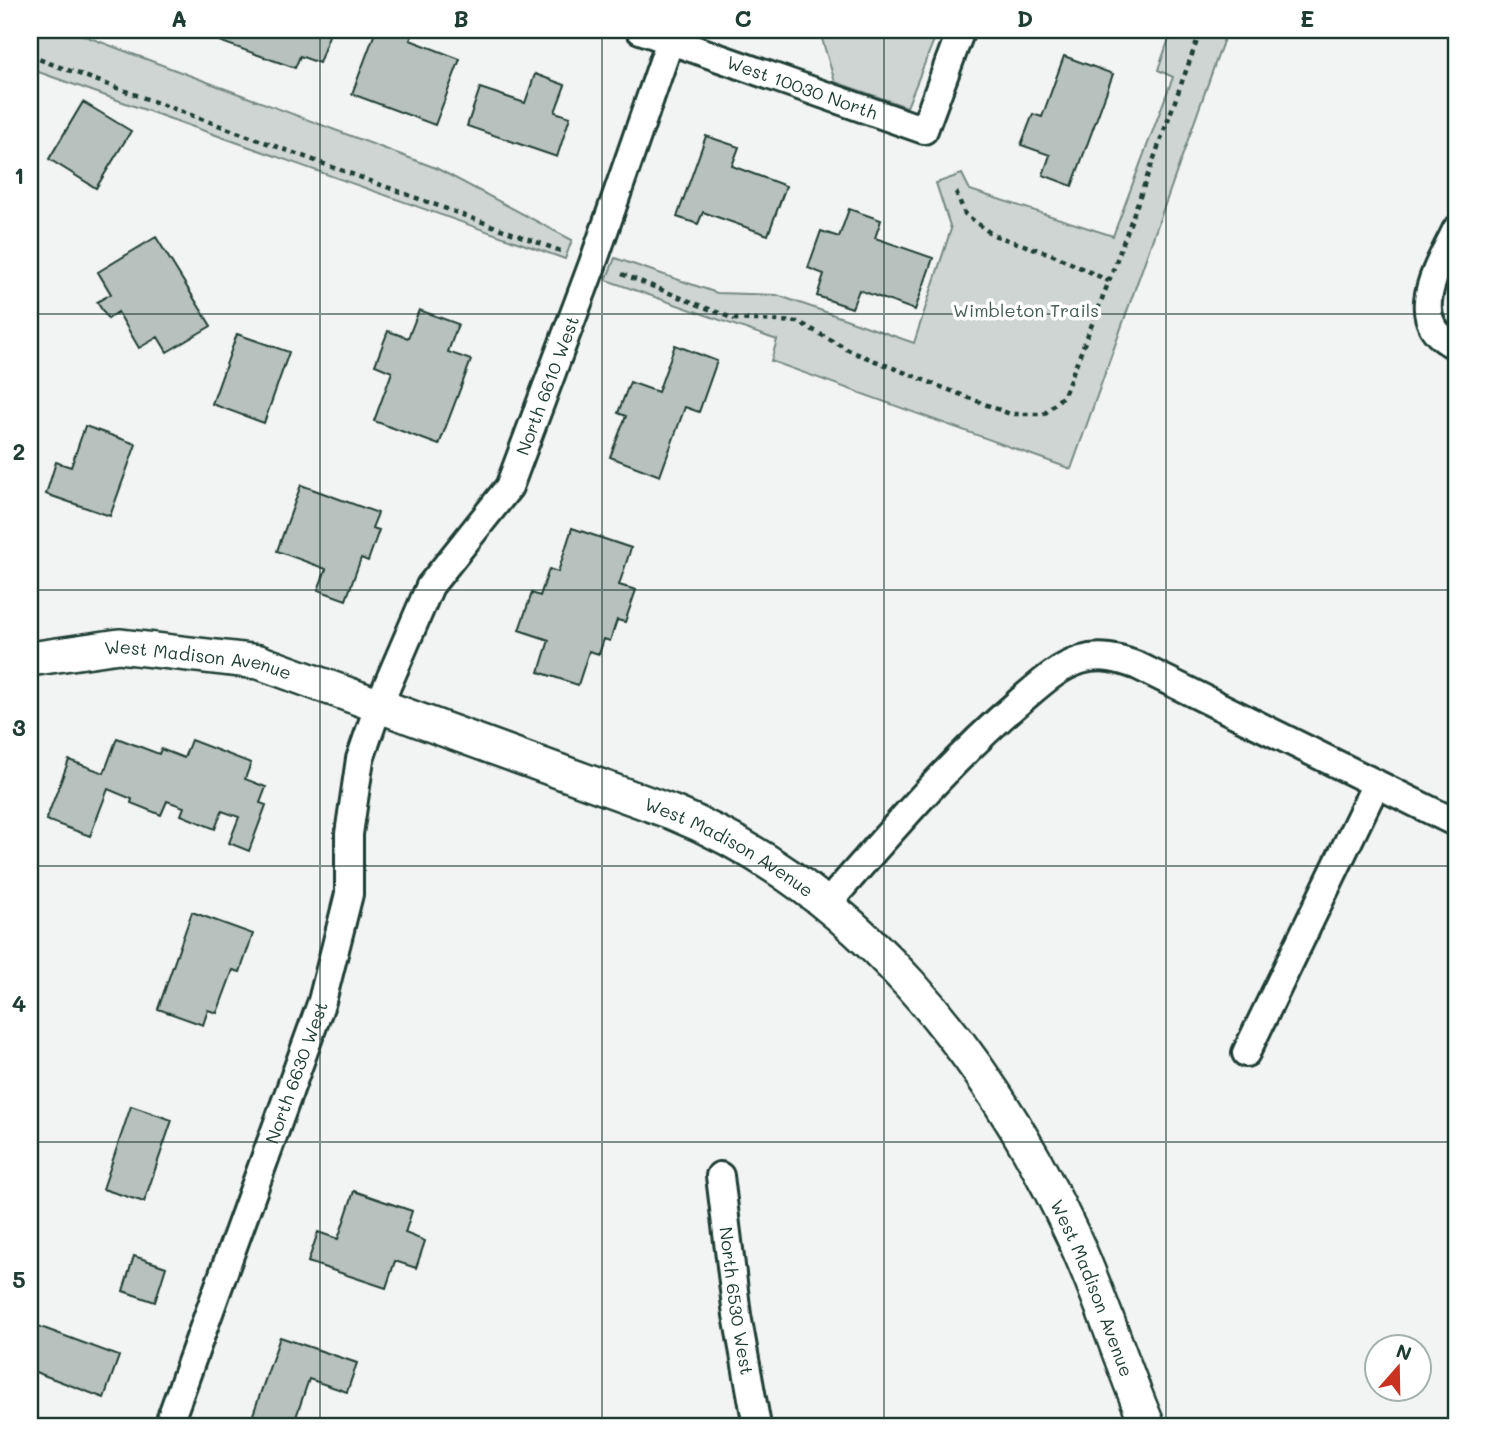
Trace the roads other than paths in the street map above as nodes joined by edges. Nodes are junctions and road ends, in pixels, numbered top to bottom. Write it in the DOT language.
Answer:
graph roads {
  1 [pos="640,30"];
  2 [pos="961,30"];
  3 [pos="670,41"];
  4 [pos="1456,230"];
  5 [pos="1456,346"];
  6 [pos="30,659"];
  7 [pos="378,707"];
  8 [pos="1376,784"];
  9 [pos="1456,823"];
  10 [pos="826,905"];
  11 [pos="1246,1053"];
  12 [pos="720,1176"];
  13 [pos="168,1426"];
  14 [pos="757,1426"];
  15 [pos="1148,1426"];
  1 -- 3 [label="street, West 10030 North"];
  2 -- 3 [label="street, West 10030 North"];
  3 -- 7 [label="street, North 6610 West"];
  4 -- 5 [label="street"];
  6 -- 7 [label="street, West Madison Avenue"];
  7 -- 10 [label="street, West Madison Avenue"];
  7 -- 13 [label="street, North 6630 West"];
  8 -- 9 [label="street"];
  8 -- 10 [label="street"];
  8 -- 11 [label="street"];
  10 -- 15 [label="street, West Madison Avenue"];
  12 -- 14 [label="street, North 6530 West"];
}
